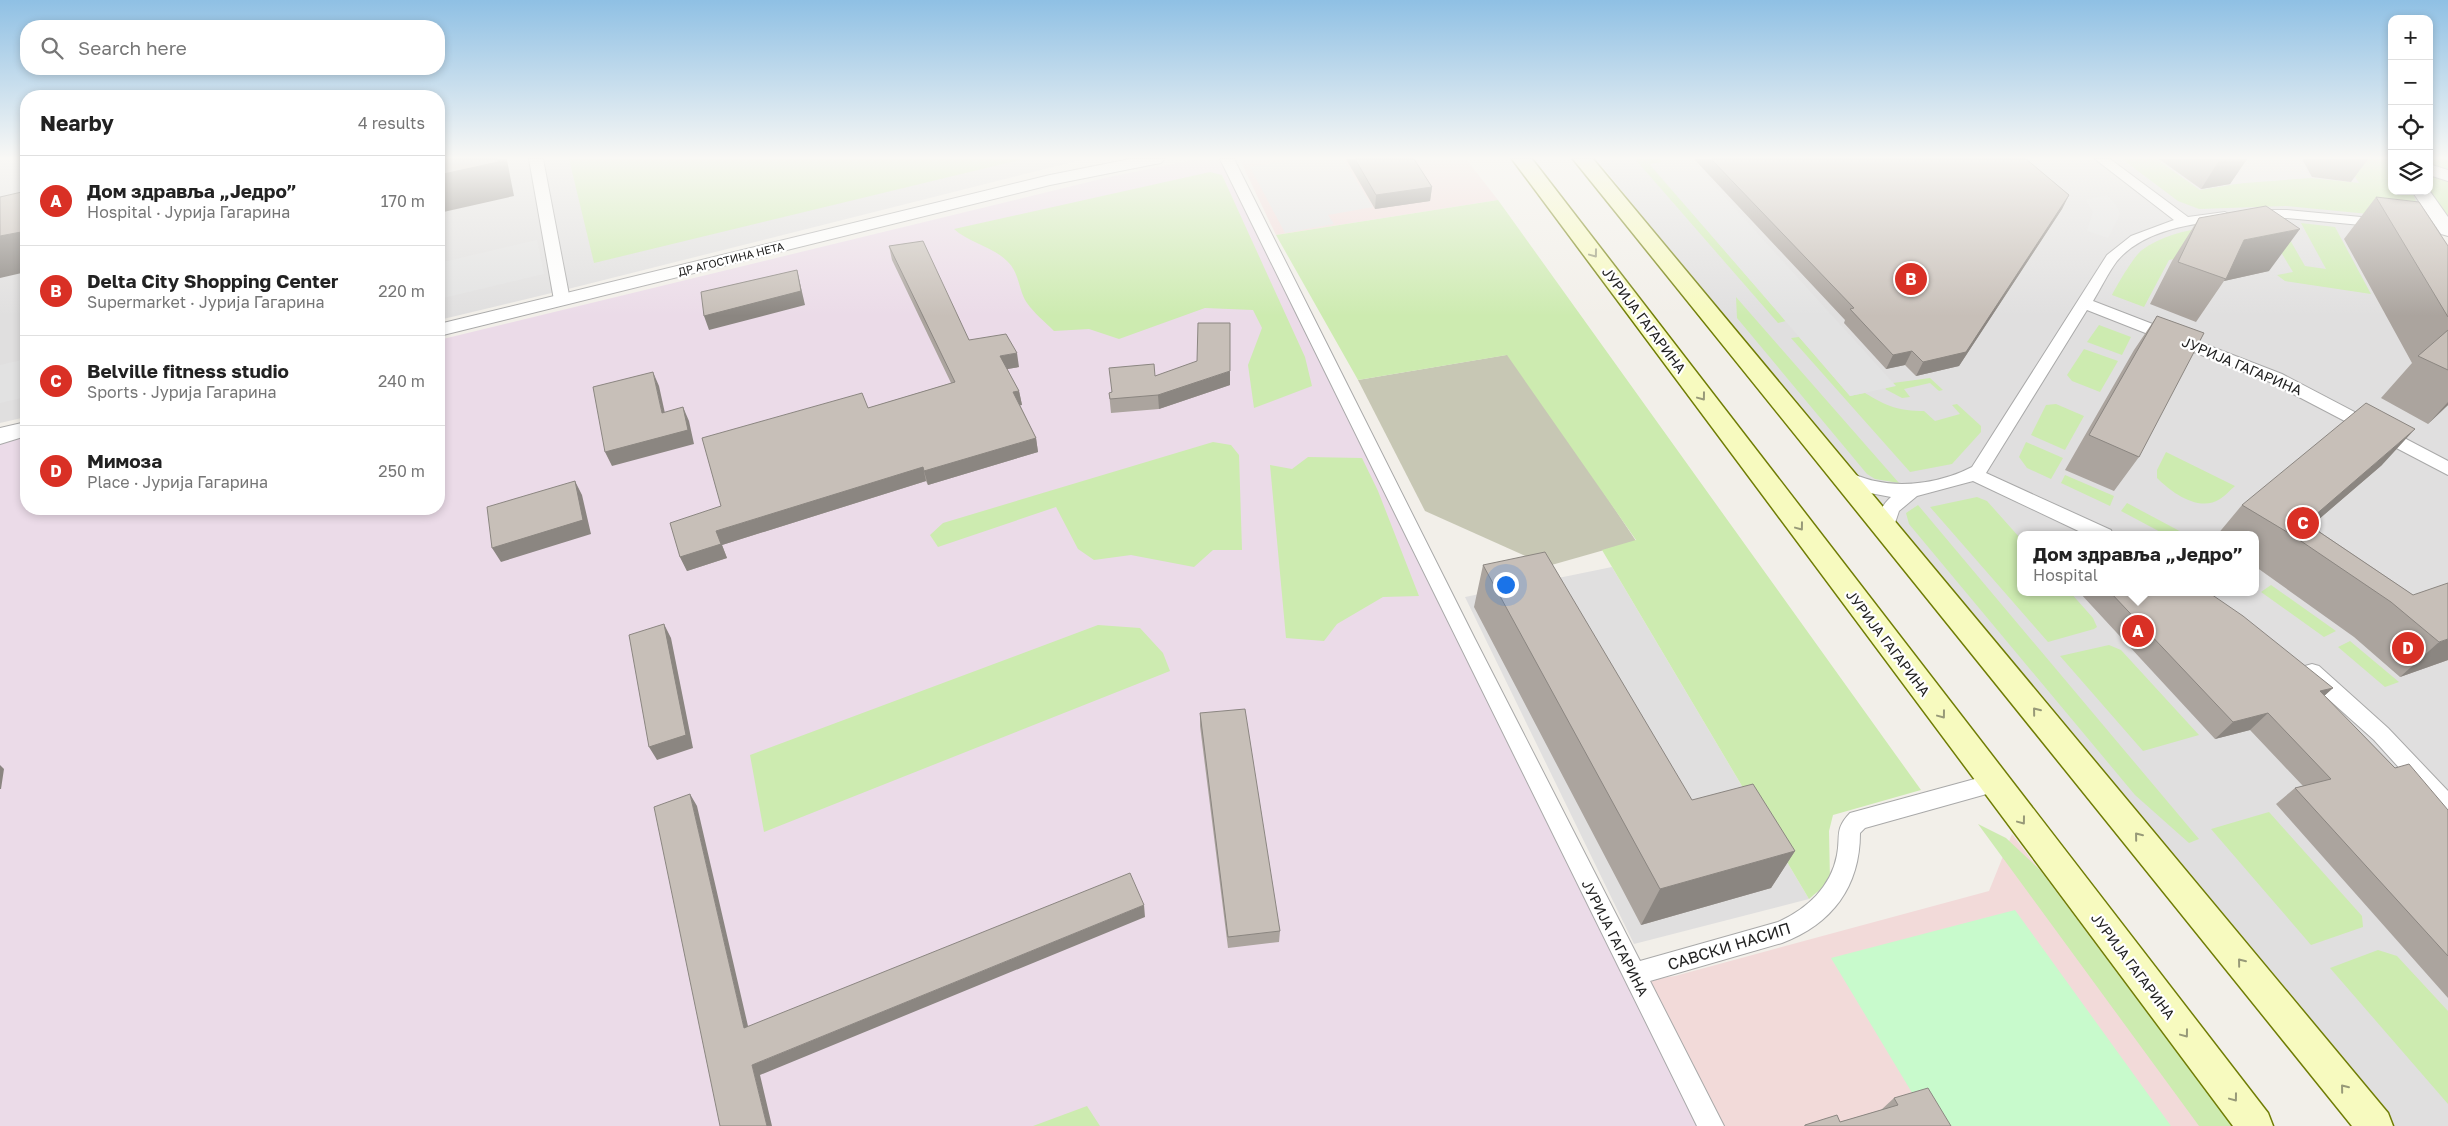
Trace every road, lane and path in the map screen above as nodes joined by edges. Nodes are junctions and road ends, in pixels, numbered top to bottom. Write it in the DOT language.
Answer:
graph roads {
  1 [pos="546,212"];
  2 [pos="925,212"];
  3 [pos="1253,212"];
  4 [pos="1562,212"];
  5 [pos="1626,212"];
  6 [pos="2171,212"];
  7 [pos="2432,212"];
  8 [pos="2184,221"];
  9 [pos="2394,224"];
  10 [pos="2448,230"];
  11 [pos="562,300"];
  12 [pos="2083,303"];
  13 [pos="445,329"];
  14 [pos="20,431"];
  15 [pos="0,436"];
  16 [pos="2448,469"];
  17 [pos="1973,474"];
  18 [pos="1844,478"];
  19 [pos="1910,492"];
  20 [pos="1886,527"];
  21 [pos="2095,531"];
  22 [pos="2298,660"];
  23 [pos="1993,783"];
  24 [pos="2448,806"];
  25 [pos="1634,974"];
  26 [pos="1711,1126"];
  27 [pos="2255,1126"];
  28 [pos="2375,1126"];
  1 -- 11 [label="street"];
  2 -- 11 [label="street, ДР АГОСТИНА НЕТА"];
  3 -- 25 [label="street, ЈУРИЈА ГАГАРИНА"];
  4 -- 23 [label="main road, ЈУРИЈА ГАГАРИНА, one-way"];
  5 -- 18 [label="main road"];
  6 -- 8 [label="street"];
  7 -- 10 [label="street"];
  8 -- 9 [label="street"];
  8 -- 12 [label="street"];
  11 -- 13 [label="street, ДР АГОСТИНА НЕТА"];
  12 -- 16 [label="street, ЈУРИЈА ГАГАРИНА"];
  12 -- 17 [label="street"];
  14 -- 15 [label="street"];
  17 -- 19 [label="street"];
  17 -- 21 [label="street"];
  18 -- 19 [label="street"];
  18 -- 20 [label="main road"];
  19 -- 20 [label="street"];
  28 -- 20 [label="main road, one-way"];
  22 -- 24 [label="street"];
  23 -- 25 [label="street, САВСКИ НАСИП"];
  23 -- 27 [label="main road, ЈУРИЈА ГАГАРИНА, one-way"];
  25 -- 26 [label="street, ЈУРИЈА ГАГАРИНА"];
}
